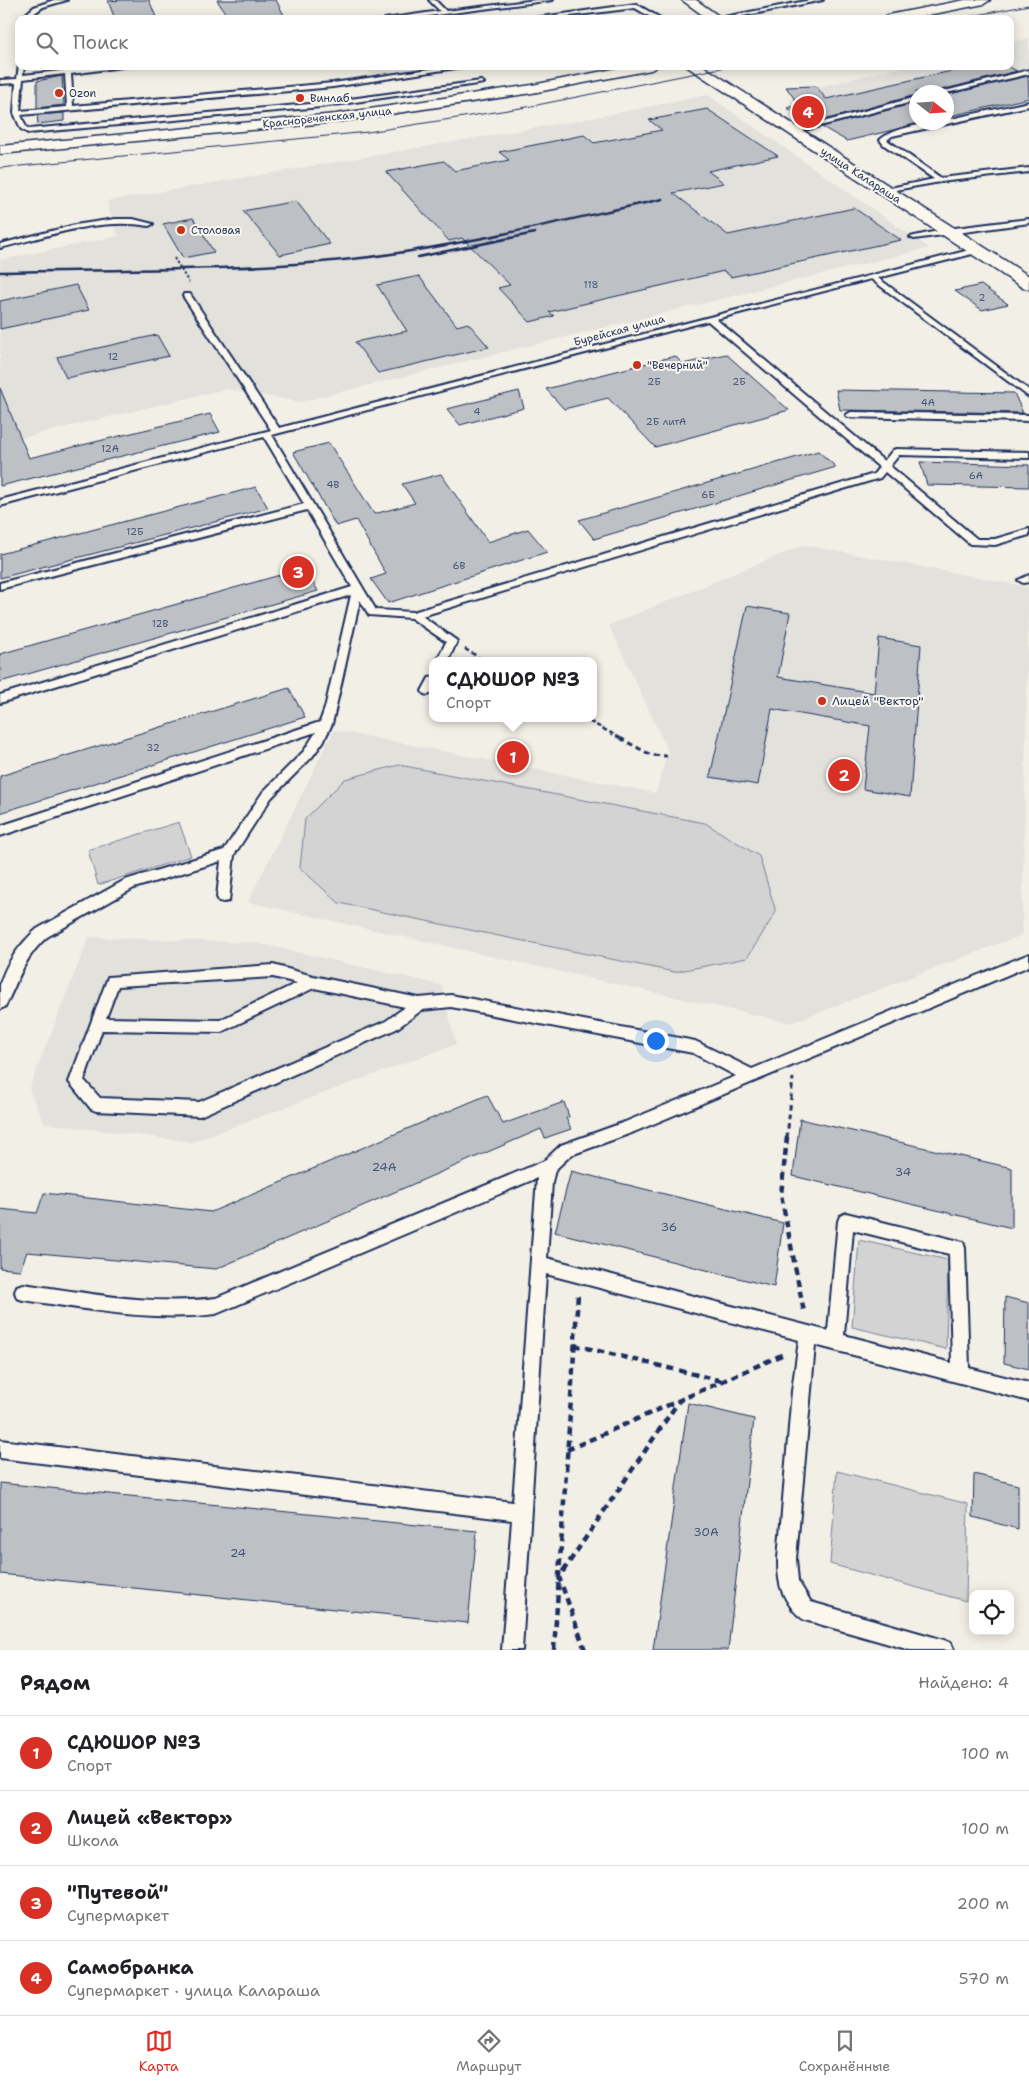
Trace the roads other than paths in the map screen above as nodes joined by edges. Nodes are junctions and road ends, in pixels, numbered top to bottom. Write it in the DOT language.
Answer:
graph roads {
  1 [pos="64,0"];
  2 [pos="432,0"];
  3 [pos="550,0"];
  4 [pos="688,0"];
  5 [pos="820,0"];
  6 [pos="984,0"];
  7 [pos="512,2"];
  8 [pos="444,12"];
  9 [pos="574,14"];
  10 [pos="27,15"];
  11 [pos="420,15"];
  12 [pos="565,15"];
  13 [pos="652,15"];
  14 [pos="711,15"];
  15 [pos="739,15"];
  16 [pos="908,15"];
  17 [pos="21,70"];
  18 [pos="87,70"];
  19 [pos="450,70"];
  20 [pos="630,70"];
  21 [pos="699,70"];
  22 [pos="68,72"];
  23 [pos="1029,72"];
  24 [pos="475,78"];
  25 [pos="20,79"];
  26 [pos="0,82"];
  27 [pos="954,90"];
  28 [pos="182,99"];
  29 [pos="909,101"];
  30 [pos="1029,104"];
  31 [pos="70,108"];
  32 [pos="17,113"];
  33 [pos="184,118"];
  34 [pos="954,120"];
  35 [pos="912,130"];
  36 [pos="793,131"];
  37 [pos="0,150"];
  38 [pos="1029,170"];
  39 [pos="940,180"];
  40 [pos="884,190"];
  41 [pos="1029,221"];
  42 [pos="149,224"];
  43 [pos="947,231"];
  44 [pos="914,237"];
  45 [pos="0,246"];
  46 [pos="977,250"];
  47 [pos="871,276"];
  48 [pos="1025,278"];
  49 [pos="187,296"];
  50 [pos="710,318"];
  51 [pos="1029,394"];
  52 [pos="851,415"];
  53 [pos="1029,418"];
  54 [pos="271,432"];
  55 [pos="1029,455"];
  56 [pos="885,467"];
  57 [pos="0,503"];
  58 [pos="309,506"];
  59 [pos="1029,532"];
  60 [pos="0,586"];
  61 [pos="357,589"];
  62 [pos="413,616"];
  63 [pos="444,657"];
  64 [pos="0,699"];
  65 [pos="326,724"];
  66 [pos="0,831"];
  67 [pos="228,854"];
  68 [pos="224,897"];
  69 [pos="1029,960"];
  70 [pos="313,982"];
  71 [pos="0,1003"];
  72 [pos="419,1004"];
  73 [pos="97,1024"];
  74 [pos="751,1076"];
  75 [pos="549,1166"];
  76 [pos="538,1264"];
  77 [pos="23,1292"];
  78 [pos="808,1334"];
  79 [pos="835,1341"];
  80 [pos="961,1374"];
  81 [pos="1029,1392"];
  82 [pos="0,1449"];
  83 [pos="522,1512"];
  84 [pos="512,1650"];
  85 [pos="944,1650"];
  1 -- 10 [label="lane"];
  2 -- 8 [label="lane"];
  3 -- 7 [label="lane"];
  4 -- 14 [label="main road"];
  5 -- 15 [label="lane"];
  6 -- 16 [label="main road"];
  7 -- 8 [label="lane"];
  8 -- 11 [label="lane"];
  9 -- 12 [label="lane"];
  9 -- 13 [label="lane"];
  17 -- 25 [label="lane"];
  18 -- 22 [label="lane"];
  19 -- 28 [label="lane"];
  20 -- 37 [label="main road, Краснореченская улица"];
  21 -- 36 [label="main road, улица Калараша"];
  22 -- 25 [label="lane"];
  22 -- 31 [label="lane"];
  23 -- 27 [label="lane"];
  24 -- 33 [label="lane"];
  25 -- 26 [label="lane"];
  25 -- 32 [label="lane"];
  28 -- 31 [label="lane"];
  28 -- 33 [label="lane"];
  29 -- 36 [label="lane"];
  30 -- 34 [label="lane"];
  31 -- 32 [label="lane"];
  32 -- 33 [label="lane"];
  35 -- 39 [label="lane"];
  36 -- 40 [label="main road, улица Калараша"];
  38 -- 39 [label="lane"];
  39 -- 40 [label="lane"];
  40 -- 43 [label="main road, улица Калараша"];
  41 -- 43 [label="lane"];
  42 -- 45 [label="lane"];
  43 -- 44 [label="lane"];
  43 -- 46 [label="main road, улица Калараша"];
  46 -- 47 [label="lane, Бурейская улица"];
  46 -- 48 [label="main road, улица Калараша"];
  47 -- 50 [label="lane, Бурейская улица"];
  47 -- 51 [label="lane"];
  49 -- 54 [label="lane"];
  50 -- 54 [label="lane, Бурейская улица"];
  50 -- 56 [label="lane"];
  52 -- 53 [label="lane"];
  54 -- 57 [label="lane, Бурейская улица"];
  54 -- 58 [label="lane"];
  55 -- 56 [label="lane"];
  56 -- 59 [label="lane"];
  56 -- 62 [label="lane"];
  58 -- 60 [label="lane"];
  58 -- 61 [label="lane"];
  61 -- 62 [label="lane"];
  61 -- 64 [label="lane"];
  61 -- 65 [label="lane"];
  62 -- 63 [label="lane"];
  65 -- 66 [label="lane"];
  65 -- 67 [label="lane"];
  67 -- 68 [label="lane"];
  67 -- 71 [label="lane"];
  69 -- 74 [label="lane"];
  70 -- 72 [label="lane"];
  70 -- 73 [label="lane"];
  70 -- 73 [label="lane"];
  72 -- 73 [label="lane"];
  72 -- 74 [label="lane"];
  74 -- 75 [label="lane"];
  75 -- 76 [label="lane"];
  75 -- 77 [label="lane"];
  76 -- 78 [label="lane"];
  76 -- 83 [label="lane"];
  78 -- 79 [label="lane"];
  78 -- 85 [label="lane"];
  79 -- 80 [label="lane"];
  79 -- 80 [label="lane"];
  80 -- 81 [label="lane"];
  82 -- 83 [label="lane"];
  83 -- 84 [label="lane"];
}
